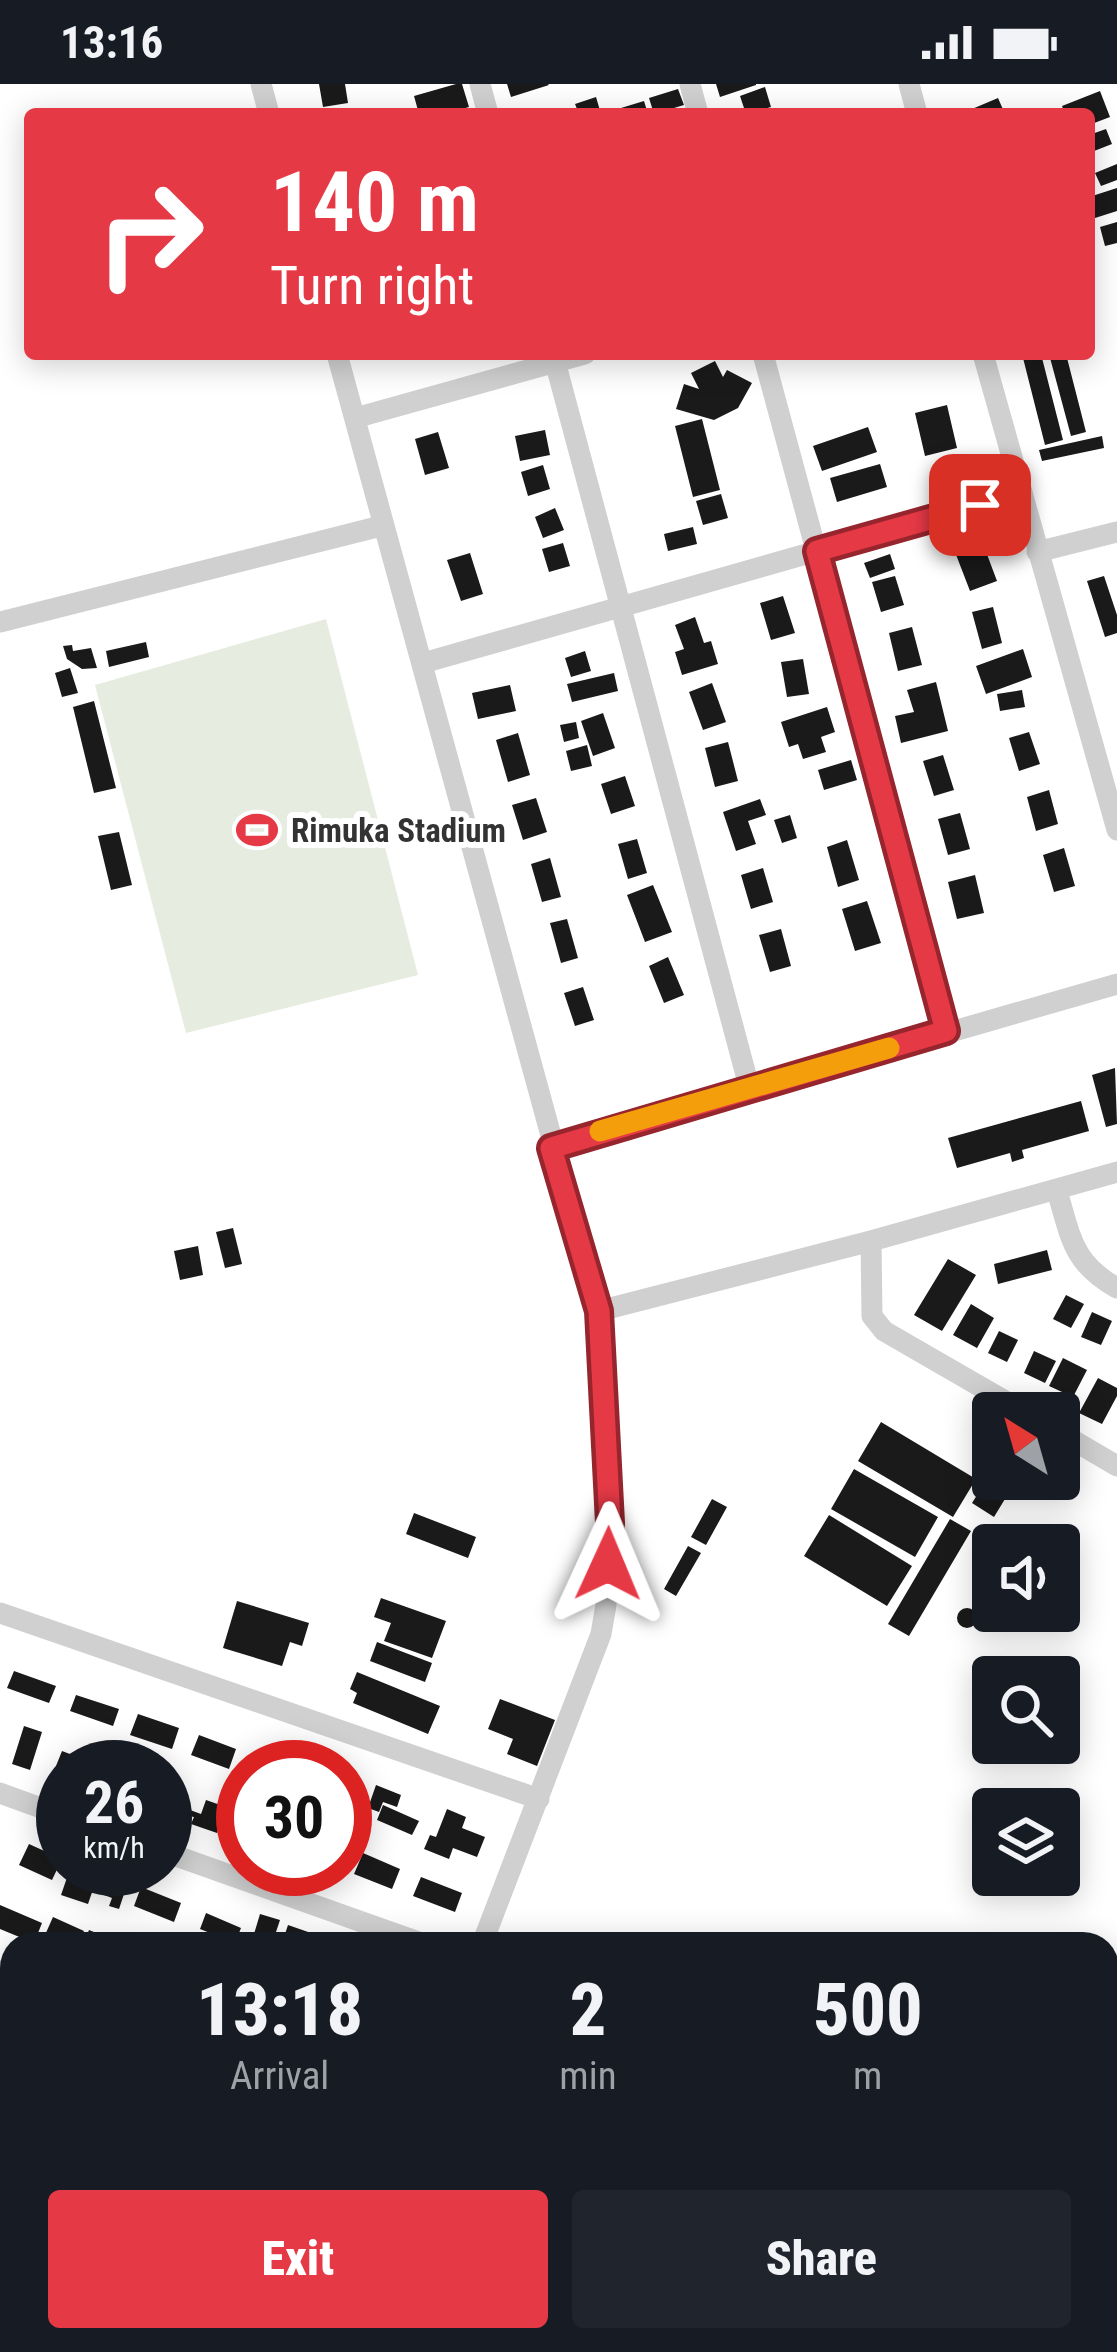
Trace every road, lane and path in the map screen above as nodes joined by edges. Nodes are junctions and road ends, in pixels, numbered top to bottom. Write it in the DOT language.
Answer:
graph roads {
  1 [pos="339,360"];
  2 [pos="547,360"];
  3 [pos="555,360"];
  4 [pos="765,360"];
  5 [pos="984,360"];
  6 [pos="355,418"];
  7 [pos="1021,493"];
  8 [pos="381,526"];
  9 [pos="1117,532"];
  10 [pos="817,551"];
  11 [pos="1037,552"];
  12 [pos="620,607"];
  13 [pos="0,622"];
  14 [pos="424,663"];
  15 [pos="1109,760"];
  16 [pos="1117,830"];
  17 [pos="1117,984"];
  18 [pos="946,1031"];
  19 [pos="750,1090"];
  20 [pos="551,1148"];
  21 [pos="1117,1172"];
  22 [pos="1057,1191"];
  23 [pos="872,1241"];
  24 [pos="1117,1288"];
  25 [pos="599,1311"];
  26 [pos="990,1392"];
  27 [pos="1080,1444"];
  28 [pos="1117,1466"];
  29 [pos="0,1613"];
  30 [pos="0,1793"];
  31 [pos="538,1798"];
  32 [pos="36,1806"];
  33 [pos="192,1862"];
  34 [pos="390,1932"];
  35 [pos="487,1932"];
  1 -- 6 [label="street"];
  2 -- 6 [label="street"];
  3 -- 12 [label="street"];
  4 -- 10 [label="street"];
  5 -- 7 [label="street"];
  6 -- 8 [label="street"];
  7 -- 10 [label="street"];
  7 -- 11 [label="street"];
  8 -- 13 [label="street"];
  8 -- 14 [label="street"];
  9 -- 11 [label="street"];
  10 -- 12 [label="street"];
  10 -- 18 [label="street"];
  11 -- 15 [label="street"];
  12 -- 14 [label="street"];
  12 -- 19 [label="street"];
  14 -- 20 [label="street"];
  15 -- 16 [label="street"];
  17 -- 18 [label="street"];
  18 -- 19 [label="street"];
  19 -- 20 [label="street"];
  20 -- 25 [label="street"];
  21 -- 22 [label="street"];
  22 -- 23 [label="street"];
  22 -- 24 [label="street"];
  23 -- 25 [label="street"];
  23 -- 26 [label="street"];
  25 -- 31 [label="street"];
  27 -- 28 [label="street"];
  29 -- 31 [label="street"];
  30 -- 32 [label="street"];
  31 -- 35 [label="street"];
  33 -- 34 [label="street"];
}
